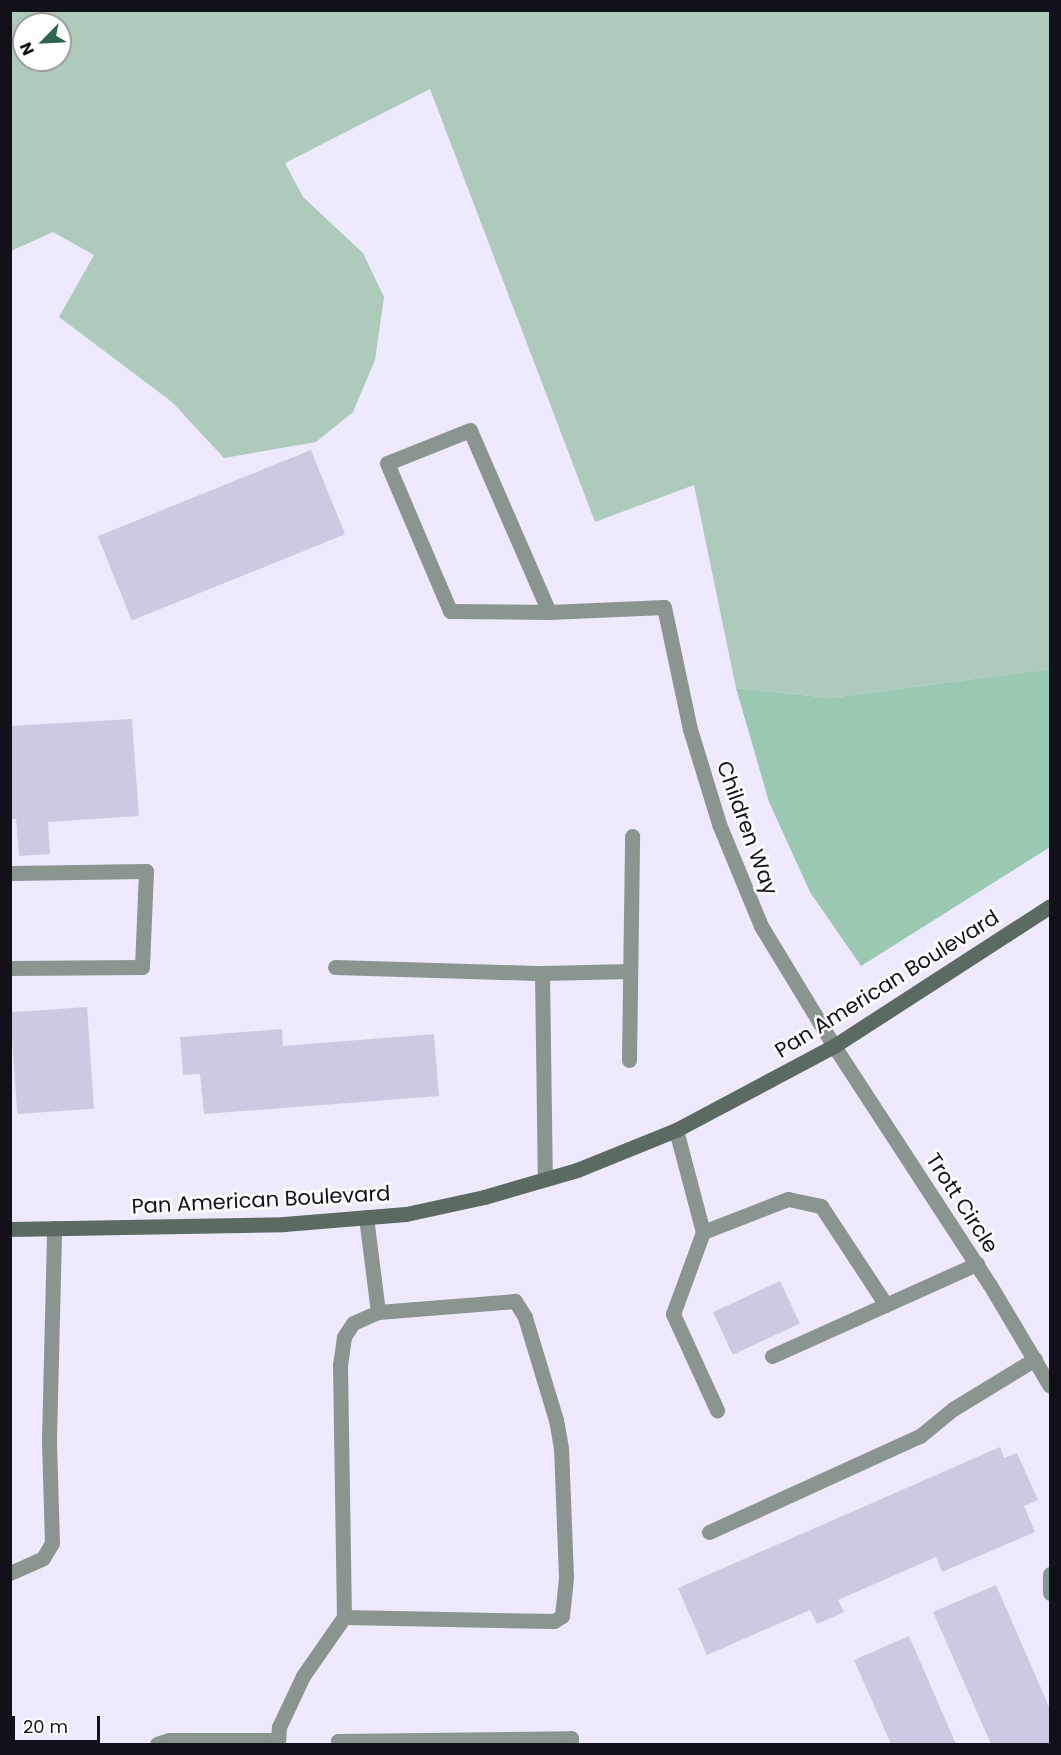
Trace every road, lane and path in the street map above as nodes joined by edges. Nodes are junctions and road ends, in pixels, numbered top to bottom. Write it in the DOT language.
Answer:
graph roads {
  1 [pos="549,612"];
  2 [pos="632,836"];
  3 [pos="10,873"];
  4 [pos="1050,906"];
  5 [pos="334,967"];
  6 [pos="10,968"];
  7 [pos="630,971"];
  8 [pos="542,973"];
  9 [pos="834,1046"];
  10 [pos="629,1060"];
  11 [pos="676,1130"];
  12 [pos="545,1179"];
  13 [pos="366,1217"];
  14 [pos="54,1228"];
  15 [pos="10,1229"];
  16 [pos="703,1232"];
  17 [pos="977,1264"];
  18 [pos="886,1305"];
  19 [pos="378,1312"];
  20 [pos="772,1356"];
  21 [pos="1035,1359"];
  22 [pos="1050,1386"];
  23 [pos="717,1410"];
  24 [pos="709,1532"];
  25 [pos="10,1573"];
  26 [pos="1050,1574"];
  27 [pos="1050,1593"];
  28 [pos="344,1617"];
  29 [pos="278,1742"];
  30 [pos="157,1744"];
  31 [pos="338,1744"];
  32 [pos="571,1744"];
  1 -- 1 [label="street"];
  1 -- 9 [label="street, Children Way"];
  2 -- 7 [label="street"];
  3 -- 6 [label="street"];
  4 -- 9 [label="street, Pan American Boulevard"];
  5 -- 8 [label="street"];
  7 -- 8 [label="street"];
  7 -- 10 [label="street"];
  8 -- 12 [label="street"];
  9 -- 11 [label="street, Pan American Boulevard"];
  9 -- 17 [label="street, Trott Circle"];
  11 -- 12 [label="street, Pan American Boulevard"];
  11 -- 16 [label="street"];
  12 -- 13 [label="street, Pan American Boulevard"];
  13 -- 14 [label="street, Pan American Boulevard"];
  13 -- 19 [label="street"];
  14 -- 15 [label="street, Pan American Boulevard"];
  14 -- 25 [label="street"];
  16 -- 18 [label="street"];
  16 -- 23 [label="street"];
  17 -- 18 [label="street"];
  17 -- 21 [label="street, Trott Circle"];
  18 -- 20 [label="street"];
  19 -- 28 [label="street"];
  19 -- 28 [label="street"];
  21 -- 22 [label="street, Trott Circle"];
  21 -- 24 [label="street"];
  26 -- 27 [label="street"];
  28 -- 29 [label="street"];
  29 -- 30 [label="street"];
  31 -- 32 [label="street"];
}
